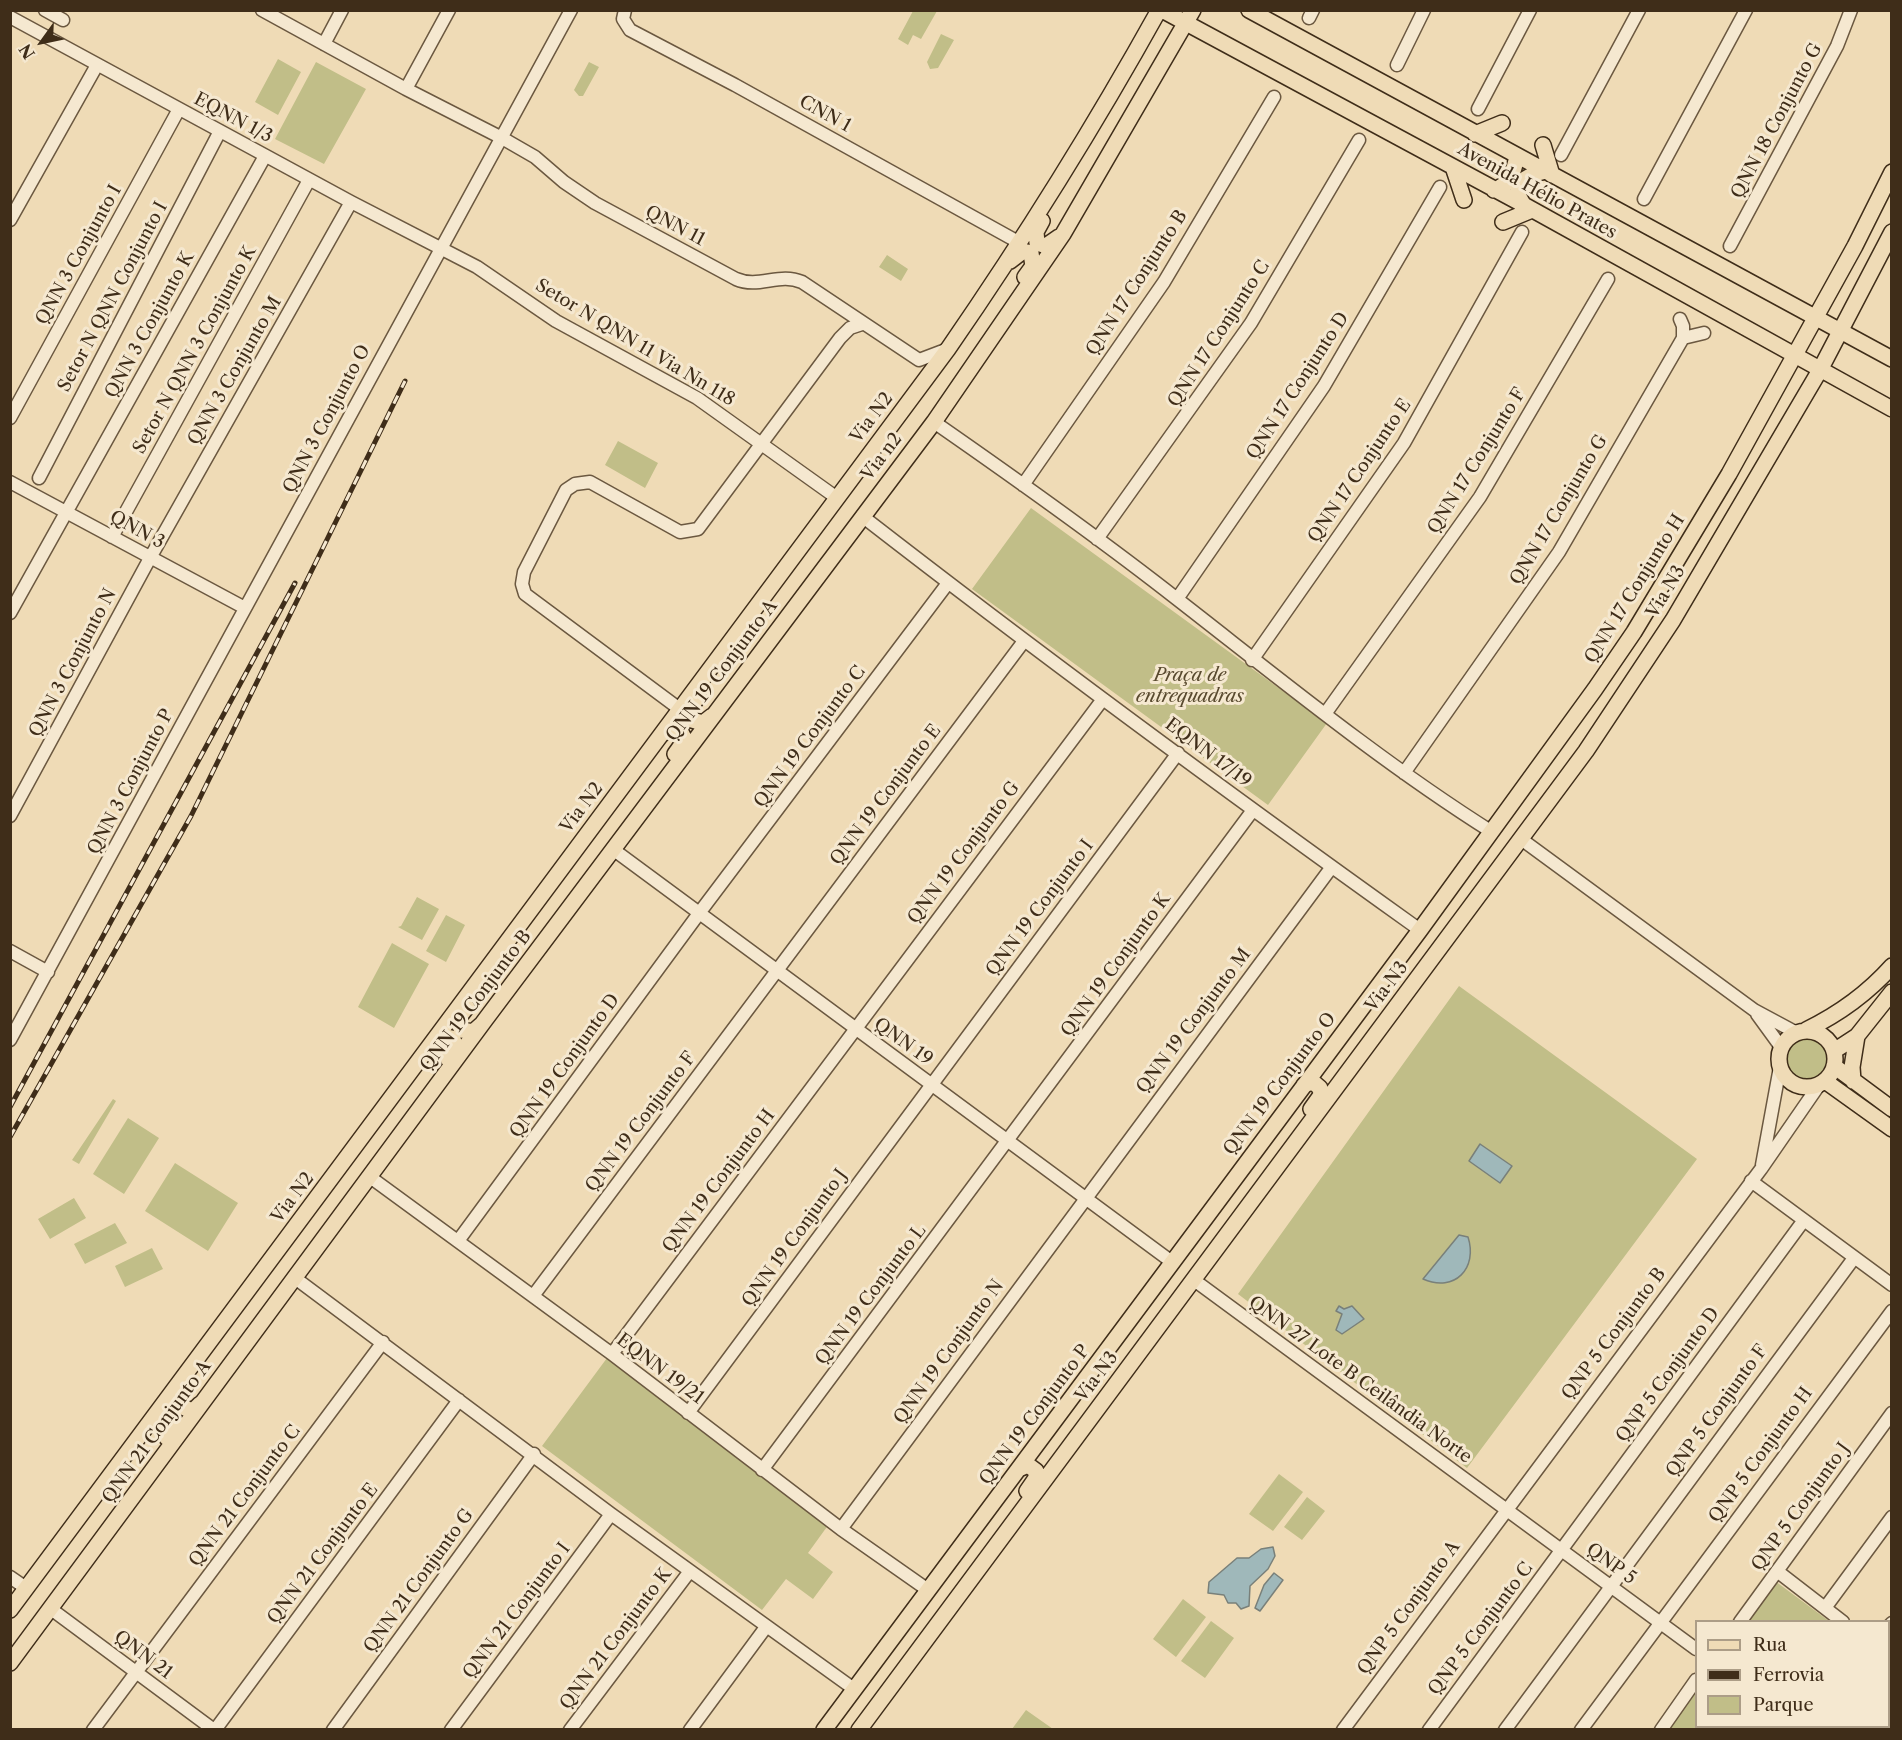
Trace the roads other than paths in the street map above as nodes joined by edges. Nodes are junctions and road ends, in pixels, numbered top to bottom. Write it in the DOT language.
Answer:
graph roads {
  1 [pos="45,10"];
  2 [pos="262,10"];
  3 [pos="342,10"];
  4 [pos="449,10"];
  5 [pos="571,10"];
  6 [pos="625,10"];
  7 [pos="1160,10"];
  8 [pos="1249,10"];
  9 [pos="1424,10"];
  10 [pos="1530,10"];
  11 [pos="1639,10"];
  12 [pos="1746,10"];
  13 [pos="1851,10"];
  14 [pos="1189,17"];
  15 [pos="11,20"];
  16 [pos="63,20"];
  17 [pos="324,44"];
  18 [pos="1396,64"];
  19 [pos="97,65"];
  20 [pos="406,89"];
  21 [pos="1274,97"];
  22 [pos="179,110"];
  23 [pos="1478,110"];
  24 [pos="1502,123"];
  25 [pos="1091,129"];
  26 [pos="220,132"];
  27 [pos="1475,134"];
  28 [pos="502,138"];
  29 [pos="1359,140"];
  30 [pos="1543,145"];
  31 [pos="1561,154"];
  32 [pos="265,156"];
  33 [pos="1517,156"];
  34 [pos="1453,167"];
  35 [pos="1892,172"];
  36 [pos="1549,173"];
  37 [pos="309,180"];
  38 [pos="1440,187"];
  39 [pos="1494,190"];
  40 [pos="1464,200"];
  41 [pos="1644,200"];
  42 [pos="351,202"];
  43 [pos="1528,208"];
  44 [pos="10,220"];
  45 [pos="1503,222"];
  46 [pos="1522,232"];
  47 [pos="1892,232"];
  48 [pos="1063,234"];
  49 [pos="1020,243"];
  50 [pos="1730,246"];
  51 [pos="440,248"];
  52 [pos="1007,264"];
  53 [pos="1608,279"];
  54 [pos="1816,318"];
  55 [pos="1680,319"];
  56 [pos="862,324"];
  57 [pos="1841,332"];
  58 [pos="1704,333"];
  59 [pos="1683,338"];
  60 [pos="948,349"];
  61 [pos="1795,357"];
  62 [pos="1892,359"];
  63 [pos="1820,370"];
  64 [pos="968,372"];
  65 [pos="1892,410"];
  66 [pos="10,418"];
  67 [pos="934,422"];
  68 [pos="762,444"];
  69 [pos="1729,474"];
  70 [pos="39,478"];
  71 [pos="10,482"];
  72 [pos="1023,485"];
  73 [pos="837,498"];
  74 [pos="66,511"];
  75 [pos="862,516"];
  76 [pos="112,537"];
  77 [pos="1097,539"];
  78 [pos="150,558"];
  79 [pos="948,583"];
  80 [pos="1177,599"];
  81 [pos="245,608"];
  82 [pos="10,613"];
  83 [pos="1673,620"];
  84 [pos="1634,632"];
  85 [pos="1024,641"];
  86 [pos="1252,660"];
  87 [pos="1103,699"];
  88 [pos="684,712"];
  89 [pos="715,713"];
  90 [pos="1325,714"];
  91 [pos="658,738"];
  92 [pos="1586,751"];
  93 [pos="1178,753"];
  94 [pos="1404,773"];
  95 [pos="1253,810"];
  96 [pos="10,816"];
  97 [pos="1492,832"];
  98 [pos="1521,839"];
  99 [pos="616,847"];
  100 [pos="1331,868"];
  101 [pos="1438,905"];
  102 [pos="700,912"];
  103 [pos="528,915"];
  104 [pos="1420,930"];
  105 [pos="11,952"];
  106 [pos="1892,966"];
  107 [pos="778,970"];
  108 [pos="48,972"];
  109 [pos="1892,992"];
  110 [pos="1754,1010"];
  111 [pos="485,1020"];
  112 [pos="855,1029"];
  113 [pos="1801,1031"];
  114 [pos="1857,1036"];
  115 [pos="10,1040"];
  116 [pos="1781,1047"];
  117 [pos="423,1054"];
  118 [pos="1834,1059"];
  119 [pos="1780,1067"];
  120 [pos="1347,1074"];
  121 [pos="1853,1081"];
  122 [pos="1822,1083"];
  123 [pos="931,1084"];
  124 [pos="1304,1085"];
  125 [pos="1892,1109"];
  126 [pos="1892,1129"];
  127 [pos="1009,1141"];
  128 [pos="381,1162"];
  129 [pos="1761,1169"];
  130 [pos="370,1177"];
  131 [pos="1751,1181"];
  132 [pos="1085,1196"];
  133 [pos="1804,1220"];
  134 [pos="458,1241"];
  135 [pos="1211,1257"];
  136 [pos="1854,1258"];
  137 [pos="1172,1262"];
  138 [pos="295,1278"];
  139 [pos="1194,1280"];
  140 [pos="1892,1285"];
  141 [pos="533,1296"];
  142 [pos="243,1298"];
  143 [pos="1892,1311"];
  144 [pos="383,1342"];
  145 [pos="612,1354"];
  146 [pos="1101,1358"];
  147 [pos="205,1400"];
  148 [pos="459,1400"];
  149 [pos="688,1413"];
  150 [pos="1892,1413"];
  151 [pos="144,1429"];
  152 [pos="534,1454"];
  153 [pos="1061,1458"];
  154 [pos="1019,1469"];
  155 [pos="762,1470"];
  156 [pos="1505,1509"];
  157 [pos="611,1514"];
  158 [pos="1892,1517"];
  159 [pos="841,1529"];
  160 [pos="104,1536"];
  161 [pos="1562,1550"];
  162 [pos="690,1571"];
  163 [pos="1777,1571"];
  164 [pos="973,1577"];
  165 [pos="10,1578"];
  166 [pos="1610,1587"];
  167 [pos="26,1588"];
  168 [pos="928,1590"];
  169 [pos="1825,1608"];
  170 [pos="51,1609"];
  171 [pos="10,1610"];
  172 [pos="1741,1620"];
  173 [pos="1840,1620"];
  174 [pos="1661,1622"];
  175 [pos="766,1627"];
  176 [pos="1695,1648"];
  177 [pos="10,1663"];
  178 [pos="136,1672"];
  179 [pos="1695,1681"];
  180 [pos="850,1694"];
  181 [pos="93,1730"];
  182 [pos="214,1730"];
  183 [pos="333,1730"];
  184 [pos="451,1730"];
  185 [pos="570,1730"];
  186 [pos="690,1730"];
  187 [pos="824,1730"];
  188 [pos="834,1730"];
  189 [pos="859,1730"];
  190 [pos="1343,1730"];
  191 [pos="1429,1730"];
  192 [pos="1505,1730"];
  193 [pos="1581,1730"];
  194 [pos="1661,1730"];
  1 -- 16 [label="street"];
  2 -- 17 [label="street"];
  3 -- 17 [label="street"];
  4 -- 20 [label="street"];
  5 -- 28 [label="street"];
  6 -- 49 [label="street, CNN 1"];
  7 -- 14 [label="main road, Avenida Hélio Prates"];
  7 -- 25 [label="main road, Via N2"];
  8 -- 27 [label="main road, Avenida Hélio Prates"];
  9 -- 18 [label="street"];
  10 -- 23 [label="street"];
  11 -- 31 [label="street"];
  12 -- 41 [label="street"];
  13 -- 50 [label="street, QNN 18 Conjunto G"];
  14 -- 34 [label="main road, Avenida Hélio Prates"];
  14 -- 48 [label="main road"];
  15 -- 19 [label="street, EQNN 1/3"];
  17 -- 20 [label="street"];
  19 -- 22 [label="street, EQNN 1/3"];
  19 -- 44 [label="street"];
  20 -- 28 [label="street"];
  21 -- 72 [label="street, QNN 17 Conjunto B"];
  22 -- 26 [label="street, EQNN 1/3"];
  22 -- 66 [label="street, QNN 3 Conjunto I"];
  24 -- 27 [label="main road"];
  25 -- 48 [label="main road"];
  25 -- 49 [label="main road, Via N2"];
  26 -- 32 [label="street, EQNN 1/3"];
  26 -- 70 [label="street, Setor N QNN Conjunto I"];
  27 -- 33 [label="main road, Avenida Hélio Prates"];
  28 -- 51 [label="street"];
  28 -- 56 [label="street, QNN 11"];
  29 -- 77 [label="street, QNN 17 Conjunto C"];
  30 -- 36 [label="main road"];
  32 -- 37 [label="street, EQNN 1/3"];
  32 -- 74 [label="street, QNN 3 Conjunto K"];
  33 -- 36 [label="main road, Avenida Hélio Prates"];
  33 -- 39 [label="main road"];
  34 -- 39 [label="main road, Avenida Hélio Prates"];
  34 -- 40 [label="main road"];
  35 -- 54 [label="main road"];
  36 -- 43 [label="main road"];
  36 -- 54 [label="main road, Avenida Hélio Prates"];
  37 -- 42 [label="street, EQNN 1/3"];
  37 -- 76 [label="street, Setor N QNN 3 Conjunto K"];
  38 -- 80 [label="street, QNN 17 Conjunto D"];
  39 -- 43 [label="main road, Avenida Hélio Prates"];
  42 -- 51 [label="street, EQNN 1/3"];
  42 -- 78 [label="street, QNN 3 Conjunto M"];
  43 -- 45 [label="main road"];
  43 -- 61 [label="main road, Avenida Hélio Prates"];
  46 -- 86 [label="street, QNN 17 Conjunto E"];
  47 -- 57 [label="main road, Via N3"];
  48 -- 64 [label="main road"];
  49 -- 52 [label="main road, Via N2"];
  51 -- 68 [label="street, Setor N QNN 11 Via Nn 118"];
  51 -- 81 [label="street, QNN 3 Conjunto O"];
  52 -- 60 [label="main road, Via N2"];
  52 -- 64 [label="main road"];
  53 -- 90 [label="street, QNN 17 Conjunto F"];
  54 -- 57 [label="main road, Avenida Hélio Prates"];
  54 -- 61 [label="main road"];
  55 -- 59 [label="street"];
  56 -- 60 [label="street, QNN 11"];
  56 -- 68 [label="street"];
  57 -- 62 [label="main road, Avenida Hélio Prates"];
  57 -- 63 [label="main road, Via N3"];
  58 -- 59 [label="street"];
  59 -- 94 [label="street, QNN 17 Conjunto G"];
  60 -- 73 [label="main road, Via N2"];
  61 -- 63 [label="main road, Avenida Hélio Prates"];
  61 -- 69 [label="main road, QNN 17 Conjunto H"];
  63 -- 65 [label="main road, Avenida Hélio Prates"];
  63 -- 83 [label="main road, Via N3"];
  64 -- 67 [label="main road"];
  67 -- 72 [label="street"];
  67 -- 75 [label="main road, Via n2"];
  68 -- 73 [label="street, Setor N QNN 11 Via Nn 118"];
  68 -- 88 [label="street"];
  69 -- 83 [label="main road"];
  69 -- 84 [label="main road, QNN 17 Conjunto H"];
  71 -- 74 [label="street, QNN 3"];
  72 -- 77 [label="street"];
  73 -- 88 [label="main road, Via N2"];
  74 -- 76 [label="street, QNN 3"];
  74 -- 82 [label="street, QNN 3 Conjunto K"];
  75 -- 79 [label="street, EQNN 17/19"];
  75 -- 89 [label="main road, QNN 19 Conjunto A"];
  76 -- 78 [label="street, QNN 3"];
  77 -- 80 [label="street"];
  78 -- 81 [label="street, QNN 3"];
  78 -- 96 [label="street, QNN 3 Conjunto N"];
  79 -- 85 [label="street, EQNN 17/19"];
  79 -- 102 [label="street, QNN 19 Conjunto C"];
  80 -- 86 [label="street"];
  81 -- 108 [label="street, QNN 3 Conjunto P"];
  83 -- 92 [label="main road, Via N3"];
  84 -- 92 [label="main road"];
  84 -- 97 [label="main road, QNN 17 Conjunto H"];
  85 -- 87 [label="street, EQNN 17/19"];
  85 -- 107 [label="street, QNN 19 Conjunto E"];
  86 -- 90 [label="street"];
  87 -- 93 [label="street, EQNN 17/19"];
  87 -- 112 [label="street, QNN 19 Conjunto G"];
  88 -- 89 [label="main road"];
  88 -- 91 [label="main road, Via N2"];
  89 -- 99 [label="main road, QNN 19 Conjunto A"];
  90 -- 94 [label="street"];
  91 -- 99 [label="main road"];
  91 -- 103 [label="main road, Via N2"];
  92 -- 98 [label="main road, Via N3"];
  93 -- 95 [label="street, EQNN 17/19"];
  93 -- 123 [label="street, QNN 19 Conjunto I"];
  94 -- 97 [label="street"];
  95 -- 100 [label="street, EQNN 17/19"];
  95 -- 127 [label="street, QNN 19 Conjunto K"];
  97 -- 101 [label="main road"];
  98 -- 110 [label="street"];
  98 -- 120 [label="main road, Via N3"];
  99 -- 102 [label="street, QNN 19"];
  99 -- 111 [label="main road, QNN 19 Conjunto B"];
  100 -- 104 [label="street, EQNN 17/19"];
  100 -- 132 [label="street, QNN 19 Conjunto M"];
  101 -- 104 [label="main road"];
  101 -- 120 [label="main road"];
  102 -- 107 [label="street, QNN 19"];
  102 -- 134 [label="street, QNN 19 Conjunto D"];
  103 -- 111 [label="main road"];
  103 -- 117 [label="main road, Via N2"];
  104 -- 124 [label="main road, QNN 19 Conjunto O"];
  105 -- 108 [label="street"];
  106 -- 113 [label="main road"];
  107 -- 112 [label="street, QNN 19"];
  107 -- 141 [label="street, QNN 19 Conjunto F"];
  108 -- 115 [label="street, QNN 3 Conjunto P"];
  109 -- 114 [label="main road"];
  110 -- 113 [label="street"];
  110 -- 116 [label="street"];
  111 -- 128 [label="main road, QNN 19 Conjunto B"];
  112 -- 123 [label="street, QNN 19"];
  112 -- 145 [label="street, QNN 19 Conjunto H"];
  113 -- 116 [label="main road"];
  113 -- 118 [label="main road"];
  114 -- 118 [label="main road"];
  114 -- 121 [label="main road"];
  116 -- 119 [label="main road"];
  117 -- 128 [label="main road"];
  117 -- 142 [label="main road, Via N2"];
  118 -- 121 [label="main road"];
  118 -- 122 [label="main road"];
  119 -- 122 [label="main road"];
  119 -- 129 [label="street"];
  120 -- 135 [label="main road, Via N3"];
  121 -- 125 [label="main road"];
  122 -- 126 [label="main road"];
  122 -- 129 [label="street, QNP 5 Conjunto B"];
  123 -- 127 [label="street, QNN 19"];
  123 -- 149 [label="street, QNN 19 Conjunto J"];
  124 -- 135 [label="main road"];
  124 -- 137 [label="main road, QNN 19 Conjunto O"];
  127 -- 132 [label="street, QNN 19"];
  127 -- 155 [label="street, QNN 19 Conjunto L"];
  128 -- 130 [label="main road, QNN 19 Conjunto B"];
  129 -- 131 [label="street, QNP 5 Conjunto B"];
  130 -- 134 [label="street, EQNN 19/21"];
  130 -- 138 [label="main road"];
  131 -- 133 [label="street"];
  131 -- 156 [label="street, QNP 5 Conjunto B"];
  132 -- 137 [label="street, QNN 19"];
  132 -- 159 [label="street, QNN 19 Conjunto N"];
  133 -- 136 [label="street"];
  133 -- 161 [label="street, QNP 5 Conjunto D"];
  134 -- 141 [label="street, EQNN 19/21"];
  135 -- 139 [label="main road, Via N3"];
  136 -- 140 [label="street"];
  136 -- 166 [label="street, QNP 5 Conjunto F"];
  137 -- 146 [label="main road, QNN 19 Conjunto P"];
  138 -- 144 [label="street"];
  138 -- 147 [label="main road, QNN 21 Conjunto A"];
  139 -- 153 [label="main road, Via N3"];
  139 -- 156 [label="street, QNN 27 Lote B Ceilândia Norte"];
  141 -- 145 [label="street, EQNN 19/21"];
  142 -- 147 [label="main road"];
  142 -- 151 [label="main road, Via N2"];
  143 -- 174 [label="street, QNP 5 Conjunto H"];
  144 -- 148 [label="street"];
  144 -- 178 [label="street, QNN 21 Conjunto C"];
  145 -- 149 [label="street, EQNN 19/21"];
  146 -- 153 [label="main road"];
  146 -- 154 [label="main road, QNN 19 Conjunto P"];
  147 -- 160 [label="main road, QNN 21 Conjunto A"];
  148 -- 152 [label="street"];
  148 -- 182 [label="street, QNN 21 Conjunto E"];
  149 -- 155 [label="street, EQNN 19/21"];
  150 -- 163 [label="street, QNP 5 Conjunto J"];
  151 -- 160 [label="main road"];
  151 -- 167 [label="main road, Via N2"];
  152 -- 157 [label="street"];
  152 -- 183 [label="street, QNN 21 Conjunto G"];
  153 -- 164 [label="main road, Via N3"];
  154 -- 164 [label="main road"];
  154 -- 168 [label="main road, QNN 19 Conjunto P"];
  155 -- 159 [label="street, EQNN 19/21"];
  156 -- 161 [label="street, QNP 5"];
  156 -- 190 [label="street, QNP 5 Conjunto A"];
  157 -- 162 [label="street"];
  157 -- 184 [label="street, QNN 21 Conjunto I"];
  158 -- 169 [label="street"];
  159 -- 168 [label="street, EQNN 19/21"];
  160 -- 170 [label="main road, QNN 21 Conjunto A"];
  161 -- 166 [label="street, QNP 5"];
  161 -- 191 [label="street, QNP 5 Conjunto C"];
  162 -- 175 [label="street"];
  162 -- 185 [label="street, QNN 21 Conjunto K"];
  163 -- 169 [label="street"];
  163 -- 172 [label="street, QNP 5 Conjunto J"];
  164 -- 189 [label="main road, Via N3"];
  165 -- 167 [label="street"];
  166 -- 174 [label="street, QNP 5"];
  166 -- 192 [label="street, QNP 5 Conjunto F"];
  167 -- 171 [label="main road, Via N2"];
  168 -- 180 [label="main road"];
  169 -- 173 [label="street"];
  170 -- 177 [label="main road, QNN 21 Conjunto A"];
  170 -- 178 [label="street, QNN 21"];
  174 -- 176 [label="street, QNP 5"];
  174 -- 193 [label="street, QNP 5 Conjunto H"];
  175 -- 180 [label="street"];
  175 -- 186 [label="street"];
  178 -- 181 [label="street, QNN 21 Conjunto C"];
  178 -- 182 [label="street, QNN 21"];
  179 -- 194 [label="street"];
  180 -- 187 [label="main road"];
  180 -- 188 [label="main road"];
}
